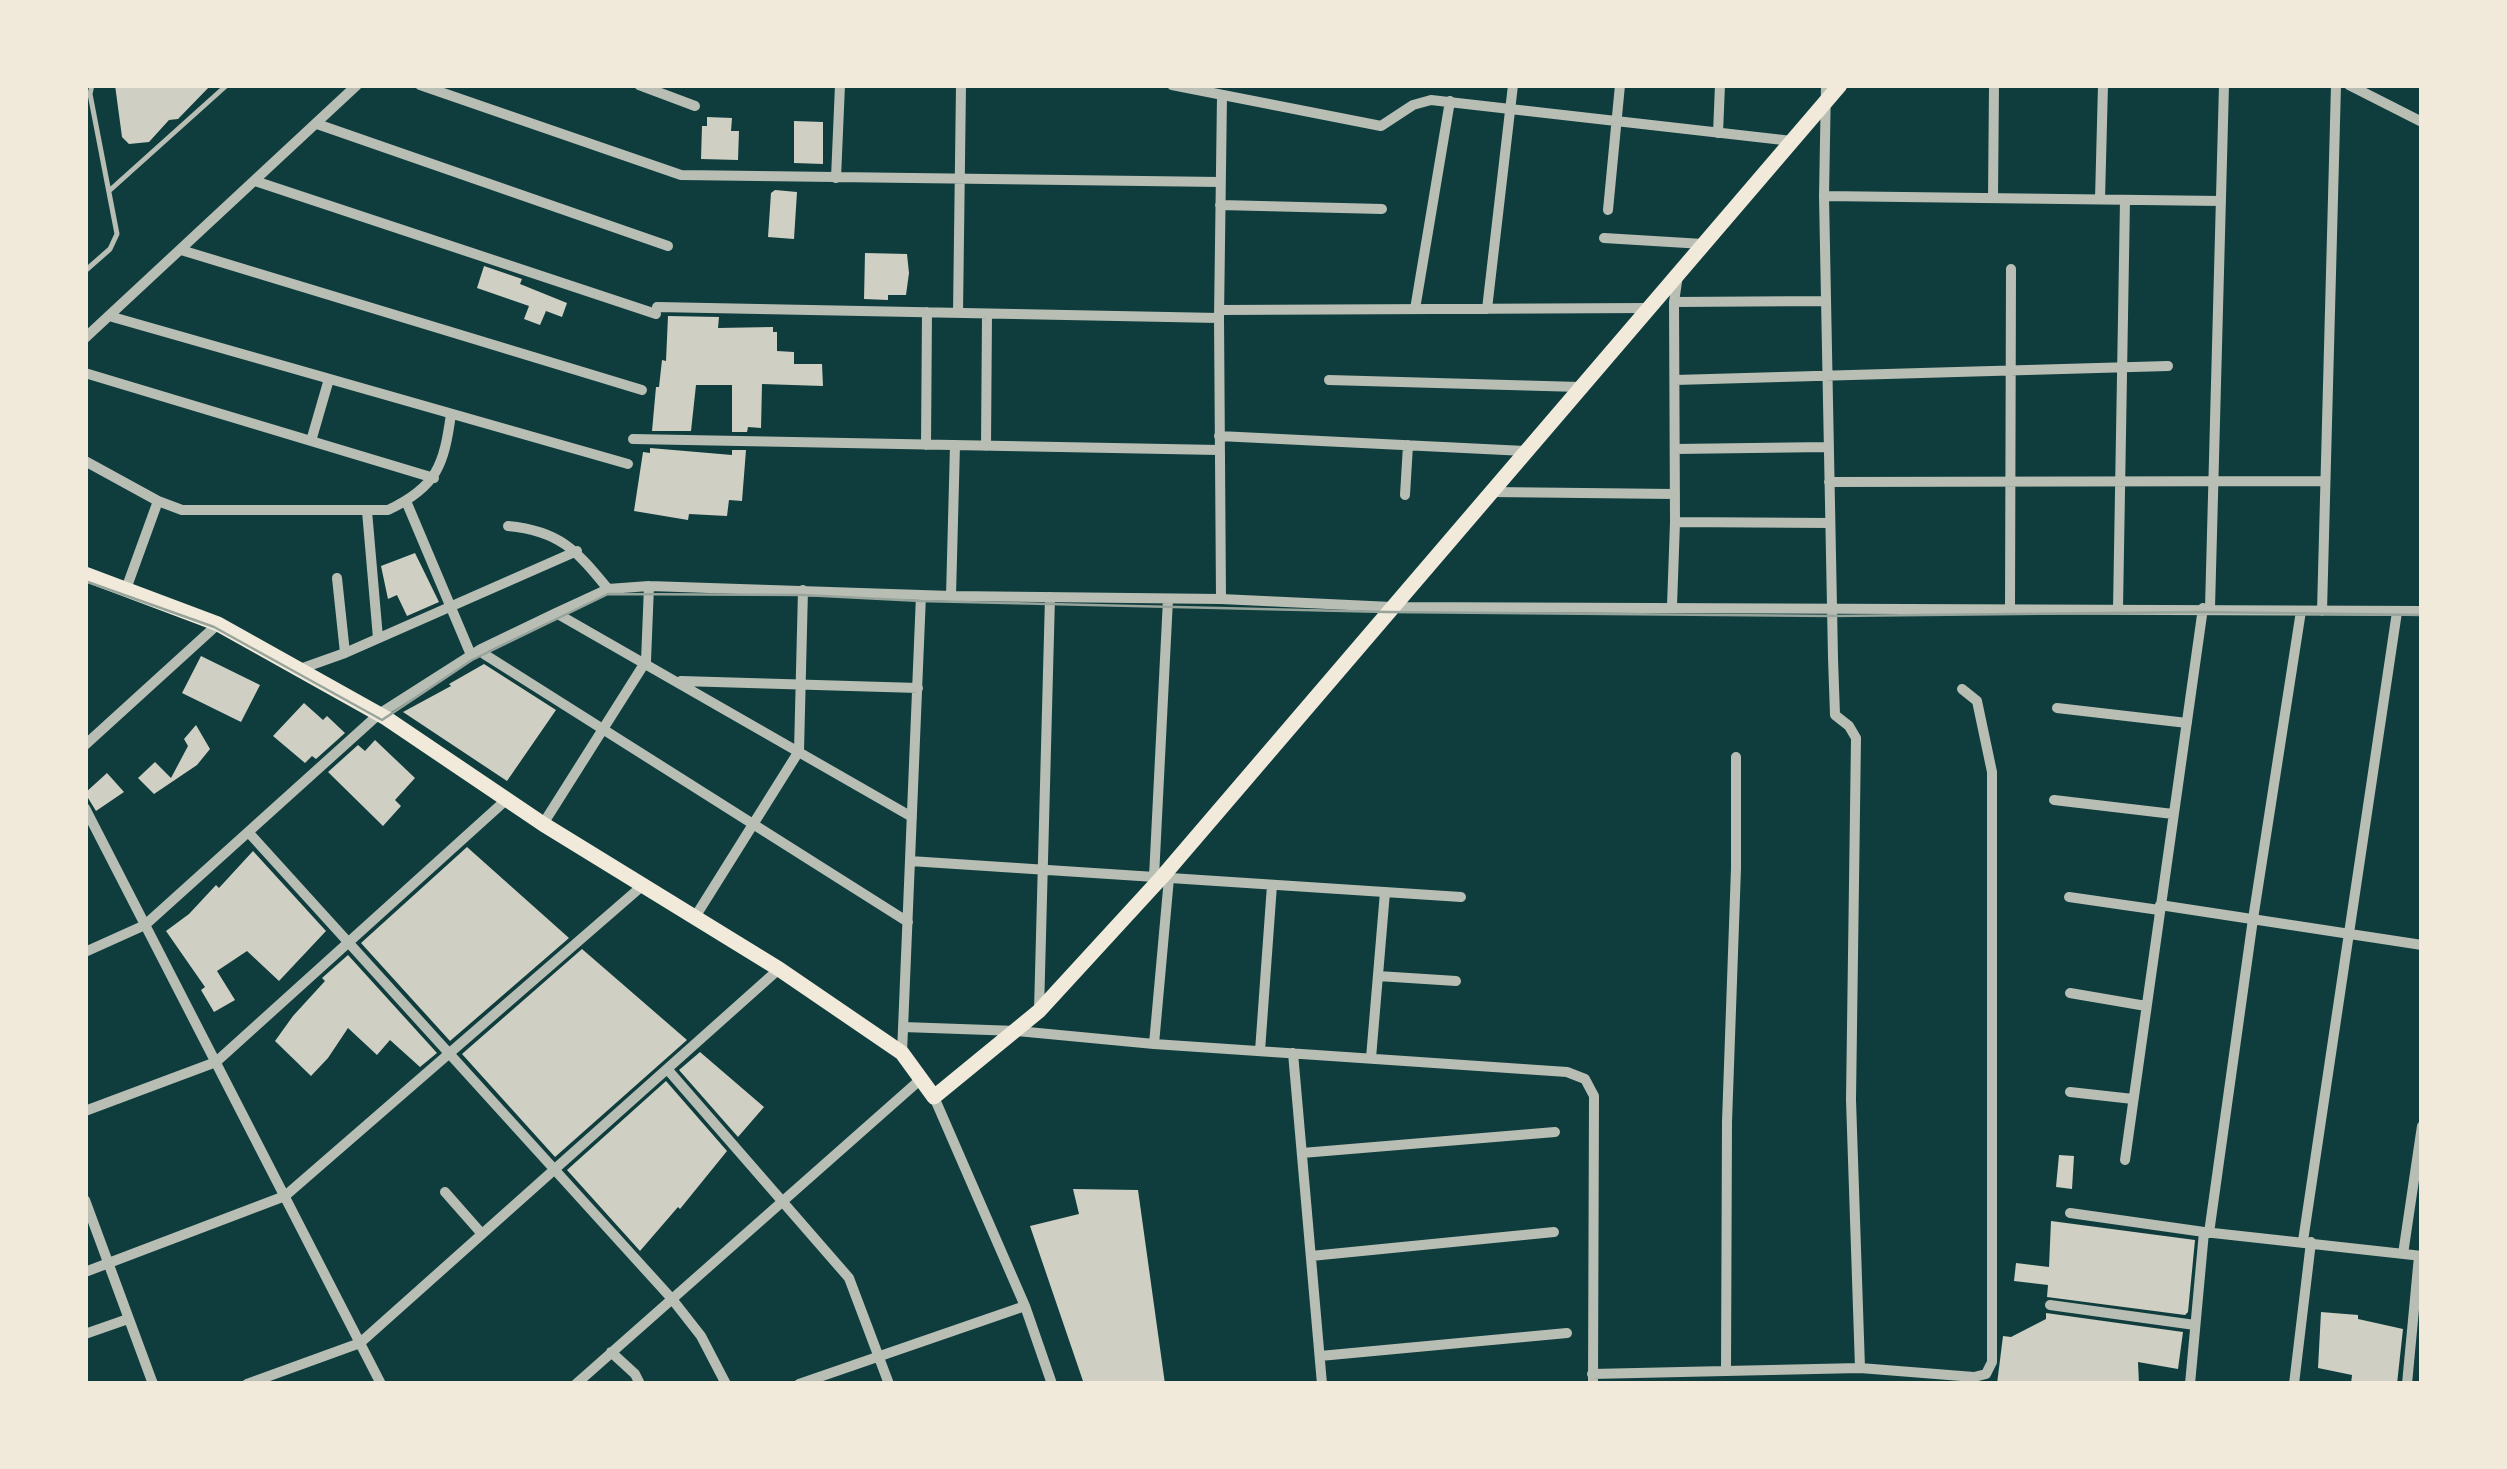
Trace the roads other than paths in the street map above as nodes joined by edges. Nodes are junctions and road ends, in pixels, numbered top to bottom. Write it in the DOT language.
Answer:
graph roads {
  1 [pos="92,85"];
  2 [pos="227,85"];
  3 [pos="357,85"];
  4 [pos="420,85"];
  5 [pos="639,85"];
  6 [pos="840,85"];
  7 [pos="961,85"];
  8 [pos="1172,85"];
  9 [pos="1514,85"];
  10 [pos="1620,85"];
  11 [pos="1720,85"];
  12 [pos="1840,85"];
  13 [pos="1994,85"];
  14 [pos="2104,85"];
  15 [pos="2224,85"];
  16 [pos="2336,85"];
  17 [pos="2349,85"];
  18 [pos="1826,93"];
  19 [pos="1222,95"];
  20 [pos="1450,102"];
  21 [pos="695,106"];
  22 [pos="1510,108"];
  23 [pos="1617,121"];
  24 [pos="2422,122"];
  25 [pos="317,124"];
  26 [pos="1718,133"];
  27 [pos="1792,141"];
  28 [pos="836,178"];
  29 [pos="256,181"];
  30 [pos="960,181"];
  31 [pos="1220,182"];
  32 [pos="108,191"];
  33 [pos="1824,196"];
  34 [pos="1992,198"];
  35 [pos="2100,199"];
  36 [pos="2125,200"];
  37 [pos="2221,201"];
  38 [pos="1220,205"];
  39 [pos="1382,208"];
  40 [pos="1608,210"];
  41 [pos="1604,238"];
  42 [pos="1703,244"];
  43 [pos="668,246"];
  44 [pos="180,250"];
  45 [pos="2010,269"];
  46 [pos="85,271"];
  47 [pos="1678,274"];
  48 [pos="1674,302"];
  49 [pos="1826,302"];
  50 [pos="1648,308"];
  51 [pos="1416,309"];
  52 [pos="1487,309"];
  53 [pos="927,312"];
  54 [pos="958,313"];
  55 [pos="987,314"];
  56 [pos="1218,314"];
  57 [pos="109,316"];
  58 [pos="85,338"];
  59 [pos="2168,366"];
  60 [pos="2122,367"];
  61 [pos="2010,370"];
  62 [pos="85,373"];
  63 [pos="1827,375"];
  64 [pos="329,379"];
  65 [pos="1329,380"];
  66 [pos="1674,380"];
  67 [pos="1580,388"];
  68 [pos="642,390"];
  69 [pos="452,414"];
  70 [pos="1219,436"];
  71 [pos="633,439"];
  72 [pos="311,441"];
  73 [pos="926,445"];
  74 [pos="955,445"];
  75 [pos="986,446"];
  76 [pos="1408,446"];
  77 [pos="1828,448"];
  78 [pos="1219,450"];
  79 [pos="1675,450"];
  80 [pos="1525,451"];
  81 [pos="85,461"];
  82 [pos="628,464"];
  83 [pos="434,478"];
  84 [pos="1829,482"];
  85 [pos="2010,482"];
  86 [pos="2120,482"];
  87 [pos="2214,482"];
  88 [pos="2325,482"];
  89 [pos="1489,492"];
  90 [pos="1675,494"];
  91 [pos="1405,495"];
  92 [pos="158,501"];
  93 [pos="406,501"];
  94 [pos="367,511"];
  95 [pos="1675,522"];
  96 [pos="1830,522"];
  97 [pos="508,526"];
  98 [pos="577,551"];
  99 [pos="85,574"];
  100 [pos="337,578"];
  101 [pos="649,586"];
  102 [pos="126,589"];
  103 [pos="608,589"];
  104 [pos="803,590"];
  105 [pos="921,595"];
  106 [pos="951,596"];
  107 [pos="1050,597"];
  108 [pos="1168,599"];
  109 [pos="1221,599"];
  110 [pos="1672,606"];
  111 [pos="450,607"];
  112 [pos="1392,607"];
  113 [pos="2206,608"];
  114 [pos="2010,609"];
  115 [pos="2118,609"];
  116 [pos="2302,611"];
  117 [pos="2322,611"];
  118 [pos="2422,611"];
  119 [pos="2396,612"];
  120 [pos="556,613"];
  121 [pos="1832,613"];
  122 [pos="218,624"];
  123 [pos="378,638"];
  124 [pos="476,652"];
  125 [pos="344,653"];
  126 [pos="646,661"];
  127 [pos="299,670"];
  128 [pos="680,681"];
  129 [pos="801,684"];
  130 [pos="918,688"];
  131 [pos="1962,689"];
  132 [pos="2057,708"];
  133 [pos="379,714"];
  134 [pos="2187,723"];
  135 [pos="604,727"];
  136 [pos="85,745"];
  137 [pos="799,751"];
  138 [pos="1736,757"];
  139 [pos="506,800"];
  140 [pos="2054,800"];
  141 [pos="85,808"];
  142 [pos="2173,814"];
  143 [pos="912,816"];
  144 [pos="542,824"];
  145 [pos="754,824"];
  146 [pos="250,834"];
  147 [pos="910,861"];
  148 [pos="1042,870"];
  149 [pos="1161,877"];
  150 [pos="1272,884"];
  151 [pos="642,886"];
  152 [pos="1385,892"];
  153 [pos="1461,897"];
  154 [pos="2070,898"];
  155 [pos="2160,907"];
  156 [pos="695,918"];
  157 [pos="2253,919"];
  158 [pos="908,922"];
  159 [pos="145,925"];
  160 [pos="2350,934"];
  161 [pos="349,943"];
  162 [pos="2422,945"];
  163 [pos="85,952"];
  164 [pos="779,970"];
  165 [pos="1378,976"];
  166 [pos="1456,981"];
  167 [pos="2070,993"];
  168 [pos="2146,1006"];
  169 [pos="1038,1011"];
  170 [pos="903,1027"];
  171 [pos="1016,1031"];
  172 [pos="1154,1044"];
  173 [pos="1260,1051"];
  174 [pos="902,1053"];
  175 [pos="1293,1053"];
  176 [pos="450,1054"];
  177 [pos="1371,1058"];
  178 [pos="216,1062"];
  179 [pos="668,1070"];
  180 [pos="921,1080"];
  181 [pos="2070,1092"];
  182 [pos="934,1097"];
  183 [pos="2133,1099"];
  184 [pos="85,1111"];
  185 [pos="2422,1126"];
  186 [pos="1555,1132"];
  187 [pos="1302,1153"];
  188 [pos="2125,1160"];
  189 [pos="554,1170"];
  190 [pos="445,1192"];
  191 [pos="285,1196"];
  192 [pos="85,1200"];
  193 [pos="784,1201"];
  194 [pos="2070,1213"];
  195 [pos="1554,1232"];
  196 [pos="2207,1232"];
  197 [pos="482,1234"];
  198 [pos="2307,1242"];
  199 [pos="2403,1254"];
  200 [pos="1311,1256"];
  201 [pos="2420,1256"];
  202 [pos="108,1264"];
  203 [pos="85,1272"];
  204 [pos="672,1300"];
  205 [pos="2050,1305"];
  206 [pos="1025,1306"];
  207 [pos="128,1318"];
  208 [pos="2195,1325"];
  209 [pos="1568,1333"];
  210 [pos="85,1334"];
  211 [pos="360,1342"];
  212 [pos="611,1352"];
  213 [pos="879,1356"];
  214 [pos="1320,1356"];
  215 [pos="1860,1368"];
  216 [pos="1726,1370"];
  217 [pos="1781,1370"];
  218 [pos="1593,1379"];
  219 [pos="153,1384"];
  220 [pos="247,1384"];
  221 [pos="382,1384"];
  222 [pos="576,1384"];
  223 [pos="640,1384"];
  224 [pos="726,1384"];
  225 [pos="799,1384"];
  226 [pos="889,1384"];
  227 [pos="1052,1384"];
  228 [pos="1322,1384"];
  229 [pos="1782,1384"];
  230 [pos="2190,1384"];
  231 [pos="2294,1384"];
  232 [pos="2406,1384"];
  1 -- 32 [label="lane"];
  2 -- 32 [label="lane"];
  3 -- 25 [label="street"];
  4 -- 28 [label="street"];
  5 -- 21 [label="street"];
  6 -- 28 [label="street"];
  7 -- 30 [label="street"];
  8 -- 19 [label="street"];
  9 -- 22 [label="street"];
  10 -- 23 [label="street"];
  11 -- 26 [label="street"];
  12 -- 18 [label="main road"];
  13 -- 34 [label="street"];
  14 -- 35 [label="street"];
  15 -- 37 [label="street"];
  16 -- 88 [label="street"];
  17 -- 24 [label="street"];
  18 -- 27 [label="main road"];
  18 -- 33 [label="street"];
  19 -- 20 [label="street"];
  19 -- 31 [label="street"];
  20 -- 22 [label="street"];
  20 -- 51 [label="street"];
  22 -- 23 [label="street"];
  22 -- 52 [label="street"];
  23 -- 26 [label="street"];
  23 -- 40 [label="street"];
  25 -- 29 [label="street"];
  25 -- 43 [label="street"];
  26 -- 27 [label="street"];
  27 -- 42 [label="main road"];
  28 -- 30 [label="street"];
  29 -- 44 [label="street"];
  29 -- 53 [label="street"];
  30 -- 31 [label="street"];
  30 -- 54 [label="street"];
  31 -- 38 [label="street"];
  32 -- 46 [label="lane"];
  33 -- 34 [label="street"];
  33 -- 49 [label="street"];
  34 -- 35 [label="street"];
  35 -- 36 [label="street"];
  36 -- 37 [label="street"];
  36 -- 60 [label="street"];
  37 -- 87 [label="street"];
  38 -- 39 [label="street"];
  38 -- 56 [label="street"];
  41 -- 42 [label="street"];
  42 -- 47 [label="main road"];
  44 -- 57 [label="street"];
  44 -- 68 [label="street"];
  45 -- 61 [label="street"];
  47 -- 48 [label="street"];
  47 -- 50 [label="main road"];
  48 -- 49 [label="street"];
  48 -- 66 [label="street"];
  49 -- 63 [label="street"];
  50 -- 52 [label="street"];
  50 -- 67 [label="main road"];
  51 -- 52 [label="street"];
  51 -- 56 [label="street"];
  53 -- 54 [label="street"];
  53 -- 73 [label="street"];
  54 -- 55 [label="street"];
  55 -- 56 [label="street"];
  55 -- 75 [label="street"];
  56 -- 70 [label="street"];
  57 -- 58 [label="street"];
  57 -- 64 [label="street"];
  59 -- 60 [label="street"];
  60 -- 61 [label="street"];
  60 -- 86 [label="street"];
  61 -- 63 [label="street"];
  61 -- 85 [label="street"];
  62 -- 72 [label="street"];
  63 -- 66 [label="street"];
  63 -- 77 [label="street"];
  64 -- 69 [label="street"];
  64 -- 72 [label="street"];
  65 -- 67 [label="street"];
  66 -- 79 [label="street"];
  67 -- 80 [label="main road"];
  69 -- 82 [label="street"];
  69 -- 83 [label="street"];
  70 -- 76 [label="street"];
  70 -- 78 [label="street"];
  71 -- 73 [label="street"];
  72 -- 83 [label="street"];
  73 -- 74 [label="street"];
  74 -- 75 [label="street"];
  74 -- 106 [label="street"];
  75 -- 78 [label="street"];
  76 -- 80 [label="street"];
  76 -- 91 [label="street"];
  77 -- 79 [label="street"];
  77 -- 84 [label="street"];
  78 -- 109 [label="street"];
  79 -- 90 [label="street"];
  80 -- 89 [label="main road"];
  81 -- 92 [label="street"];
  83 -- 93 [label="street"];
  84 -- 85 [label="street"];
  84 -- 96 [label="street"];
  85 -- 86 [label="street"];
  85 -- 114 [label="street"];
  86 -- 87 [label="street"];
  86 -- 115 [label="street"];
  87 -- 88 [label="street"];
  87 -- 113 [label="street"];
  88 -- 117 [label="street"];
  89 -- 90 [label="street"];
  89 -- 112 [label="main road"];
  90 -- 95 [label="street"];
  92 -- 94 [label="street"];
  92 -- 102 [label="street"];
  93 -- 94 [label="street"];
  93 -- 111 [label="street"];
  94 -- 123 [label="street"];
  95 -- 96 [label="street"];
  95 -- 110 [label="street"];
  96 -- 121 [label="street"];
  97 -- 98 [label="street"];
  98 -- 103 [label="street"];
  98 -- 111 [label="street"];
  99 -- 102 [label="main road"];
  100 -- 125 [label="street"];
  101 -- 103 [label="street"];
  101 -- 104 [label="street"];
  101 -- 126 [label="street"];
  102 -- 122 [label="main road"];
  103 -- 120 [label="street"];
  104 -- 105 [label="street"];
  104 -- 129 [label="street"];
  105 -- 106 [label="street"];
  105 -- 130 [label="street"];
  106 -- 107 [label="street"];
  107 -- 108 [label="street"];
  107 -- 148 [label="street"];
  108 -- 109 [label="street"];
  108 -- 149 [label="street"];
  109 -- 112 [label="street"];
  110 -- 112 [label="street"];
  110 -- 121 [label="street"];
  111 -- 123 [label="street"];
  111 -- 124 [label="street"];
  112 -- 149 [label="main road"];
  113 -- 115 [label="street"];
  113 -- 116 [label="street"];
  113 -- 134 [label="street"];
  114 -- 115 [label="street"];
  114 -- 121 [label="street"];
  116 -- 117 [label="street"];
  116 -- 157 [label="street"];
  117 -- 119 [label="street"];
  118 -- 119 [label="street"];
  119 -- 160 [label="street"];
  120 -- 124 [label="street"];
  120 -- 126 [label="street"];
  121 -- 215 [label="street"];
  122 -- 127 [label="main road"];
  122 -- 136 [label="street"];
  123 -- 125 [label="street"];
  124 -- 133 [label="street"];
  124 -- 135 [label="street"];
  125 -- 127 [label="street"];
  126 -- 128 [label="street"];
  126 -- 135 [label="street"];
  127 -- 133 [label="main road"];
  128 -- 129 [label="street"];
  128 -- 137 [label="street"];
  129 -- 130 [label="street"];
  129 -- 137 [label="street"];
  130 -- 143 [label="street"];
  131 -- 215 [label="street"];
  132 -- 134 [label="street"];
  133 -- 139 [label="main road"];
  133 -- 146 [label="street"];
  134 -- 142 [label="street"];
  135 -- 144 [label="street"];
  135 -- 145 [label="street"];
  137 -- 143 [label="street"];
  137 -- 145 [label="street"];
  138 -- 216 [label="street"];
  139 -- 144 [label="main road"];
  139 -- 161 [label="street"];
  140 -- 142 [label="street"];
  141 -- 159 [label="street"];
  142 -- 155 [label="street"];
  143 -- 147 [label="street"];
  144 -- 151 [label="main road"];
  145 -- 156 [label="street"];
  145 -- 158 [label="street"];
  146 -- 159 [label="street"];
  146 -- 161 [label="street"];
  147 -- 148 [label="street"];
  147 -- 158 [label="street"];
  148 -- 149 [label="street"];
  148 -- 169 [label="street"];
  149 -- 150 [label="street"];
  149 -- 169 [label="main road"];
  149 -- 172 [label="street"];
  150 -- 152 [label="street"];
  150 -- 173 [label="street"];
  151 -- 156 [label="main road"];
  151 -- 176 [label="street"];
  152 -- 153 [label="street"];
  152 -- 165 [label="street"];
  154 -- 155 [label="street"];
  155 -- 157 [label="street"];
  155 -- 168 [label="street"];
  156 -- 164 [label="main road"];
  157 -- 160 [label="street"];
  157 -- 196 [label="street"];
  158 -- 170 [label="street"];
  159 -- 163 [label="street"];
  159 -- 178 [label="street"];
  160 -- 162 [label="street"];
  160 -- 198 [label="street"];
  161 -- 176 [label="street"];
  161 -- 178 [label="street"];
  164 -- 174 [label="main road"];
  164 -- 179 [label="street"];
  165 -- 166 [label="street"];
  165 -- 177 [label="street"];
  167 -- 168 [label="street"];
  168 -- 183 [label="street"];
  169 -- 171 [label="main road"];
  170 -- 171 [label="street"];
  170 -- 174 [label="street"];
  171 -- 172 [label="street"];
  171 -- 182 [label="main road"];
  172 -- 173 [label="street"];
  173 -- 175 [label="street"];
  174 -- 180 [label="main road"];
  175 -- 177 [label="street"];
  175 -- 187 [label="street"];
  176 -- 189 [label="street"];
  176 -- 191 [label="street"];
  177 -- 218 [label="street"];
  178 -- 184 [label="street"];
  178 -- 191 [label="street"];
  179 -- 189 [label="street"];
  179 -- 193 [label="street"];
  180 -- 182 [label="main road"];
  180 -- 193 [label="street"];
  181 -- 183 [label="street"];
  182 -- 206 [label="street"];
  183 -- 188 [label="street"];
  185 -- 199 [label="street"];
  186 -- 187 [label="street"];
  187 -- 200 [label="street"];
  189 -- 197 [label="street"];
  189 -- 204 [label="street"];
  190 -- 197 [label="street"];
  191 -- 202 [label="street"];
  191 -- 211 [label="street"];
  192 -- 202 [label="street"];
  193 -- 204 [label="street"];
  193 -- 213 [label="street"];
  194 -- 196 [label="street"];
  195 -- 200 [label="street"];
  196 -- 198 [label="street"];
  196 -- 208 [label="street"];
  197 -- 211 [label="street"];
  198 -- 199 [label="street"];
  198 -- 231 [label="street"];
  199 -- 201 [label="street"];
  200 -- 214 [label="street"];
  201 -- 232 [label="street"];
  202 -- 203 [label="street"];
  202 -- 207 [label="street"];
  204 -- 212 [label="street"];
  204 -- 224 [label="street"];
  205 -- 208 [label="street"];
  206 -- 213 [label="street"];
  206 -- 227 [label="street"];
  207 -- 210 [label="street"];
  207 -- 219 [label="street"];
  208 -- 230 [label="street"];
  209 -- 214 [label="street"];
  211 -- 220 [label="street"];
  211 -- 221 [label="street"];
  212 -- 222 [label="street"];
  212 -- 223 [label="street"];
  213 -- 225 [label="street"];
  213 -- 226 [label="street"];
  214 -- 228 [label="street"];
  215 -- 217 [label="street"];
  216 -- 217 [label="street"];
  216 -- 218 [label="street"];
  217 -- 229 [label="street"];
}
